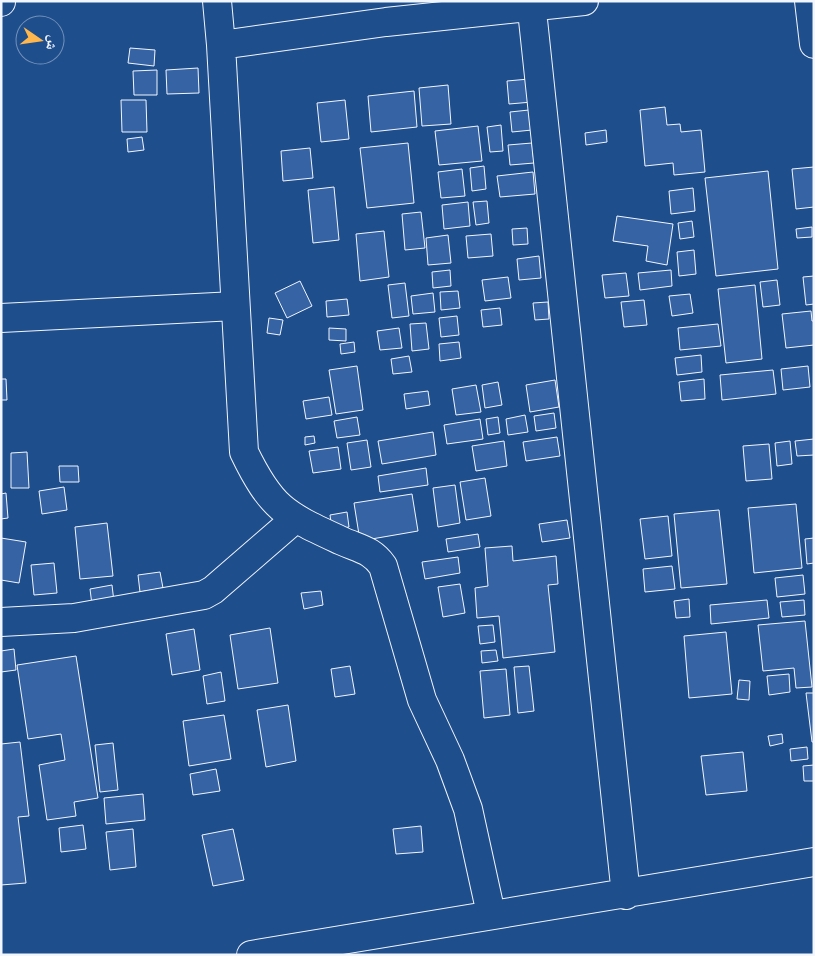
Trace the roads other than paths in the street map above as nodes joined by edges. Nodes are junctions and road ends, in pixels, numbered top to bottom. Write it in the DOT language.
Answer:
graph roads {
  1 [pos="217,1"];
  2 [pos="584,1"];
  3 [pos="810,1"];
  4 [pos="531,4"];
  5 [pos="814,44"];
  6 [pos="221,45"];
  7 [pos="235,306"];
  8 [pos="1,318"];
  9 [pos="295,519"];
  10 [pos="1,622"];
  11 [pos="814,862"];
  12 [pos="626,895"];
  13 [pos="491,914"];
  14 [pos="251,955"];
  1 -- 6 [label="street"];
  2 -- 4 [label="street"];
  3 -- 5 [label="street"];
  4 -- 6 [label="street"];
  4 -- 12 [label="street"];
  6 -- 7 [label="street"];
  7 -- 8 [label="street"];
  7 -- 9 [label="street"];
  9 -- 10 [label="street"];
  9 -- 13 [label="street"];
  11 -- 12 [label="street"];
  12 -- 13 [label="street"];
  13 -- 14 [label="street"];
}
